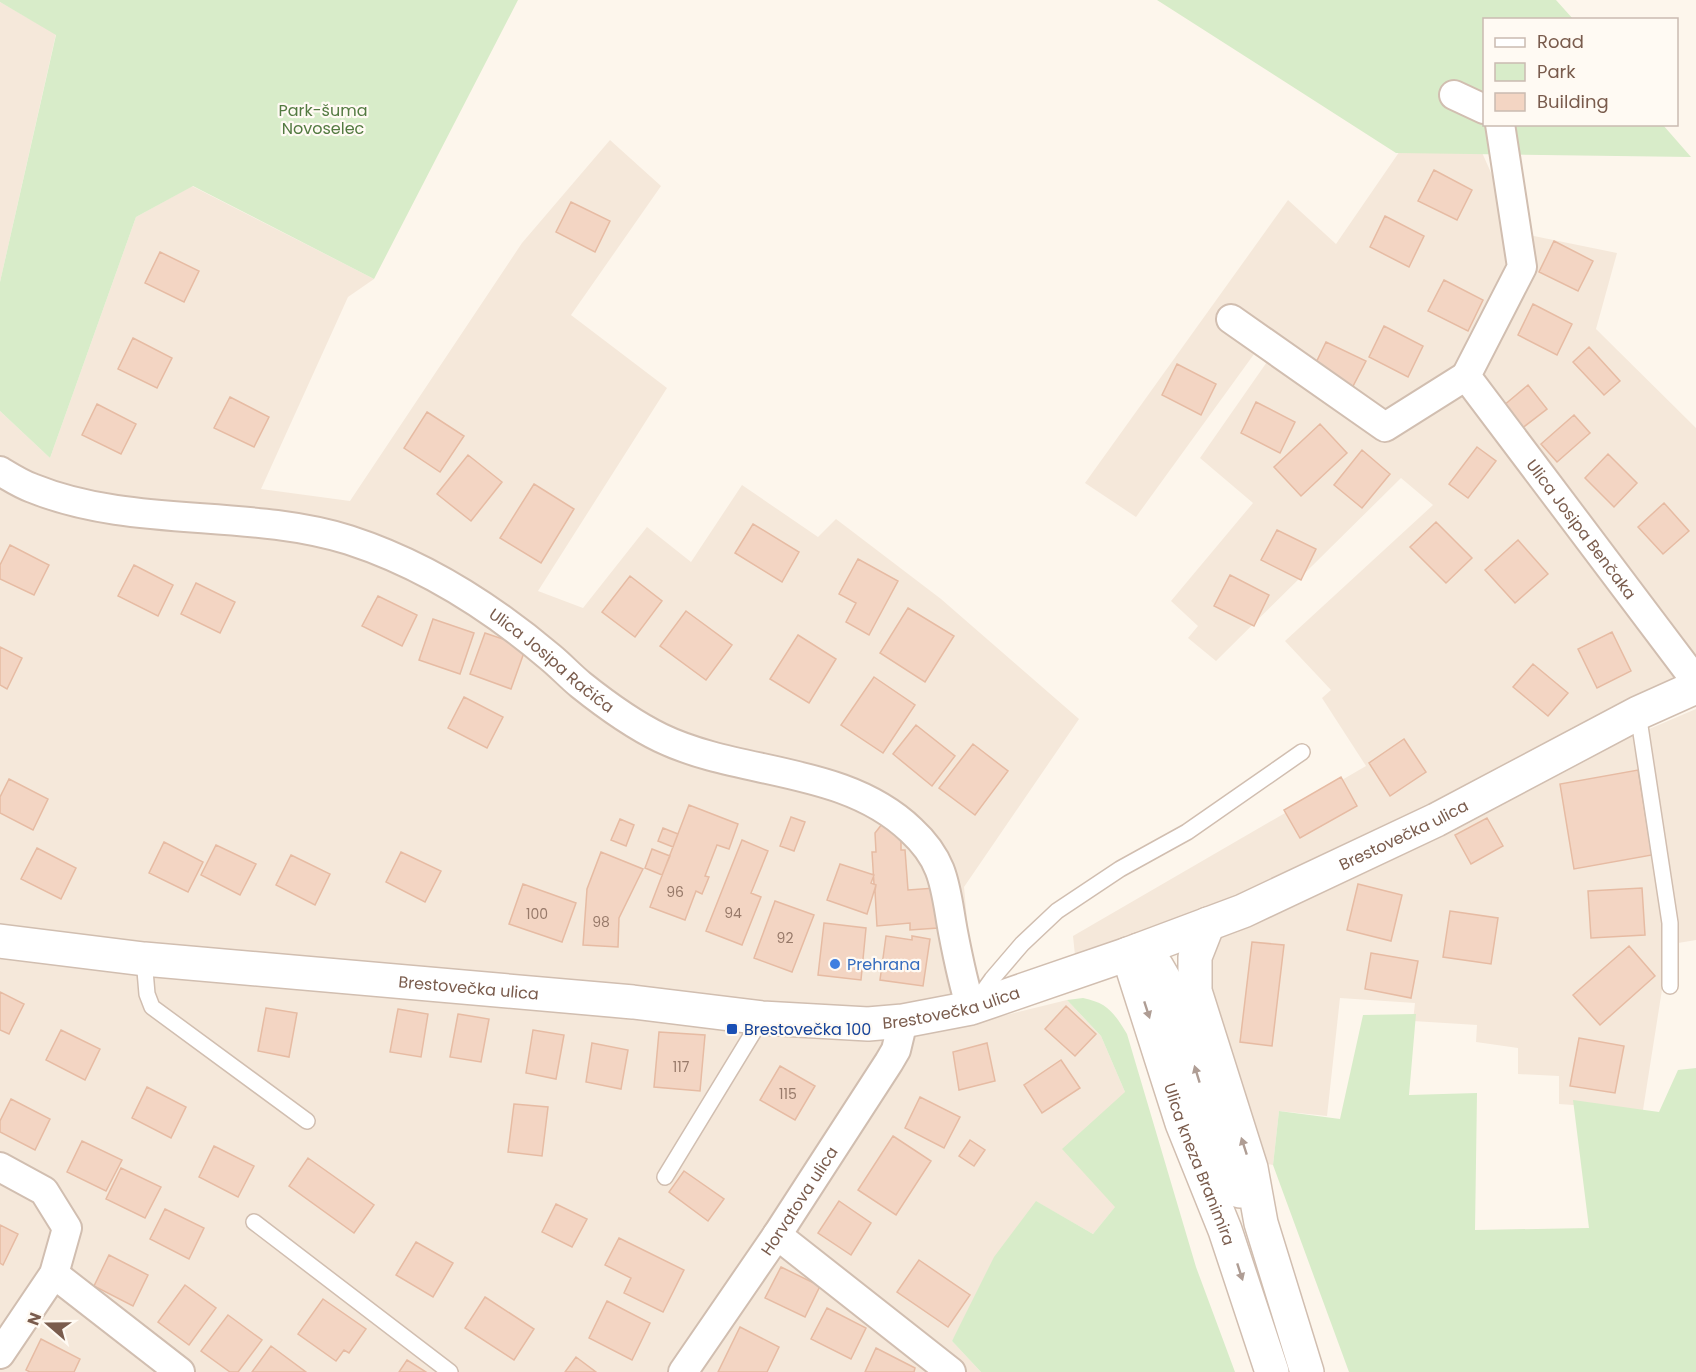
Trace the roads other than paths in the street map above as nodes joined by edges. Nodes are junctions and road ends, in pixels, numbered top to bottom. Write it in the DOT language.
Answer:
graph roads {
  1 [pos="1454,94"];
  2 [pos="1483,108"];
  3 [pos="1500,126"];
  4 [pos="1231,319"];
  5 [pos="1467,376"];
  6 [pos="0,471"];
  7 [pos="1696,681"];
  8 [pos="1696,687"];
  9 [pos="1638,713"];
  10 [pos="1302,752"];
  11 [pos="1208,924"];
  12 [pos="0,941"];
  13 [pos="1134,952"];
  14 [pos="144,959"];
  15 [pos="1670,986"];
  16 [pos="972,1008"];
  17 [pos="762,1018"];
  18 [pos="903,1021"];
  19 [pos="307,1121"];
  20 [pos="0,1167"];
  21 [pos="665,1177"];
  22 [pos="254,1222"];
  23 [pos="1261,1223"];
  24 [pos="777,1235"];
  25 [pos="54,1274"];
  26 [pos="0,1354"];
  27 [pos="180,1372"];
  28 [pos="450,1372"];
  29 [pos="683,1372"];
  30 [pos="951,1372"];
  31 [pos="1272,1372"];
  32 [pos="1307,1372"];
  1 -- 2 [label="street"];
  3 -- 5 [label="street"];
  4 -- 5 [label="street"];
  5 -- 7 [label="street, Ulica Josipa Benčaka"];
  6 -- 16 [label="street, Ulica Josipa Račića"];
  8 -- 9 [label="street, Brestovečka ulica"];
  9 -- 11 [label="street, Brestovečka ulica"];
  9 -- 15 [label="lane"];
  10 -- 16 [label="lane"];
  11 -- 13 [label="street, Brestovečka ulica"];
  23 -- 11 [label="street, Ulica kneza Branimira, one-way"];
  12 -- 14 [label="street, Brestovečka ulica"];
  13 -- 16 [label="street, Brestovečka ulica"];
  23 -- 13 [label="street, Ulica kneza Branimira, one-way"];
  13 -- 31 [label="street, Ulica kneza Branimira, one-way"];
  14 -- 17 [label="street, Brestovečka ulica"];
  14 -- 19 [label="lane"];
  16 -- 18 [label="street, Brestovečka ulica"];
  17 -- 18 [label="street, Brestovečka ulica"];
  17 -- 21 [label="lane"];
  18 -- 24 [label="street, Horvatova ulica"];
  20 -- 25 [label="street"];
  22 -- 28 [label="lane"];
  23 -- 32 [label="street, Ulica kneza Branimira"];
  24 -- 29 [label="street, Horvatova ulica"];
  24 -- 30 [label="street"];
  25 -- 26 [label="street"];
  25 -- 27 [label="street"];
}
